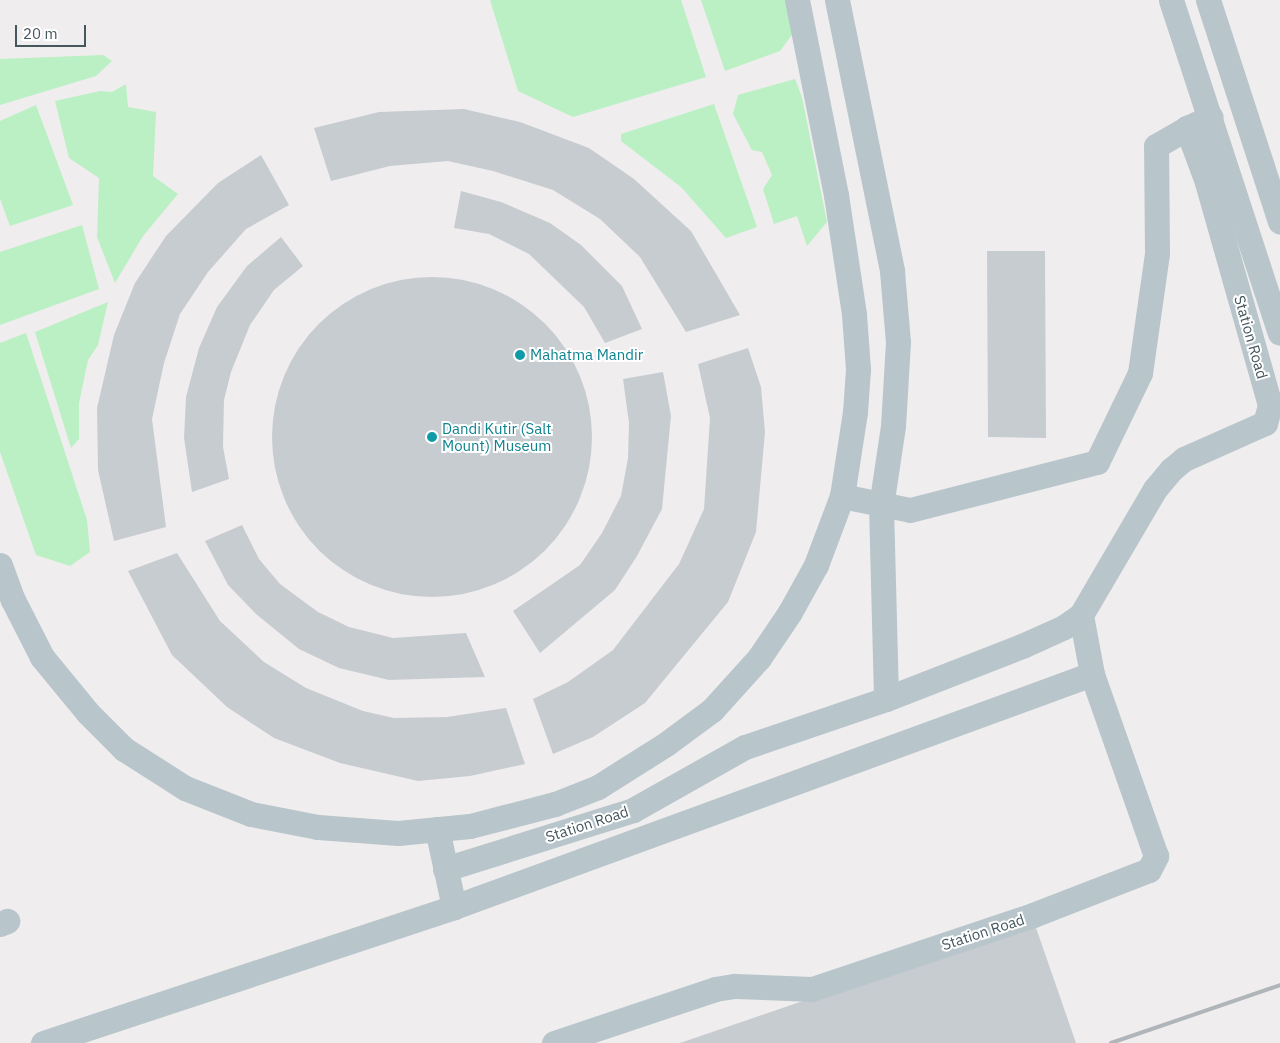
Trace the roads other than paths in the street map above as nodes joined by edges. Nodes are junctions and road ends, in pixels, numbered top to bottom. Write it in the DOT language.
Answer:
graph roads {
  1 [pos="797,0"];
  2 [pos="837,0"];
  3 [pos="1171,0"];
  4 [pos="1208,0"];
  5 [pos="1211,117"];
  6 [pos="1187,128"];
  7 [pos="1280,222"];
  8 [pos="1280,333"];
  9 [pos="842,496"];
  10 [pos="881,506"];
  11 [pos="0,565"];
  12 [pos="1081,614"];
  13 [pos="1092,674"];
  14 [pos="886,699"];
  15 [pos="437,829"];
  16 [pos="445,869"];
  17 [pos="454,907"];
  18 [pos="43,1043"];
  19 [pos="554,1043"];
  1 -- 9 [label="street"];
  2 -- 10 [label="street"];
  3 -- 5 [label="street"];
  4 -- 7 [label="street"];
  5 -- 6 [label="street"];
  5 -- 8 [label="street"];
  6 -- 10 [label="street"];
  6 -- 12 [label="street, Station Road"];
  9 -- 10 [label="street"];
  9 -- 15 [label="street"];
  10 -- 14 [label="street"];
  11 -- 15 [label="street"];
  12 -- 13 [label="street, Station Road"];
  12 -- 14 [label="street, Station Road"];
  13 -- 17 [label="street"];
  13 -- 19 [label="street, Station Road"];
  14 -- 16 [label="street, Station Road"];
  15 -- 16 [label="street"];
  16 -- 17 [label="street"];
  17 -- 18 [label="street"];
}
